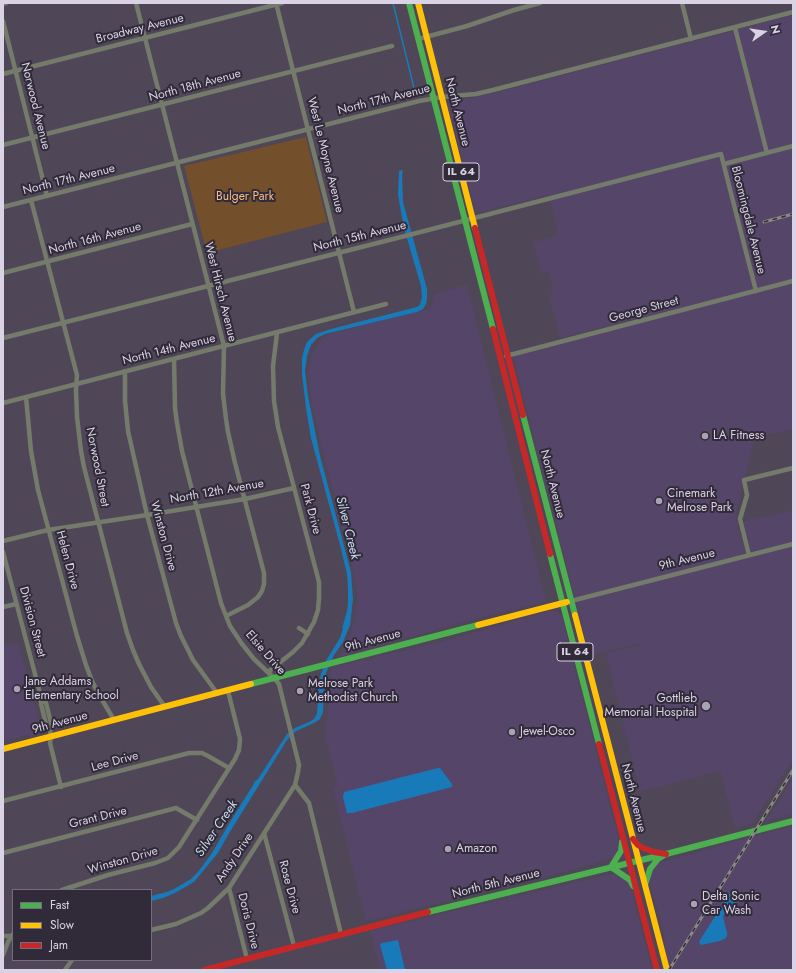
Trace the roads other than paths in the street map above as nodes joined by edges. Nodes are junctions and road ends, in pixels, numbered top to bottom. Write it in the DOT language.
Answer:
graph roads {
  1 [pos="136,3"];
  2 [pos="282,3"];
  3 [pos="409,3"];
  4 [pos="418,3"];
  5 [pos="540,3"];
  6 [pos="682,3"];
  7 [pos="276,4"];
  8 [pos="793,12"];
  9 [pos="3,21"];
  10 [pos="735,28"];
  11 [pos="426,37"];
  12 [pos="145,38"];
  13 [pos="418,39"];
  14 [pos="691,39"];
  15 [pos="392,46"];
  16 [pos="16,71"];
  17 [pos="293,71"];
  18 [pos="3,74"];
  19 [pos="442,97"];
  20 [pos="434,98"];
  21 [pos="162,105"];
  22 [pos="308,129"];
  23 [pos="32,138"];
  24 [pos="3,145"];
  25 [pos="793,146"];
  26 [pos="767,153"];
  27 [pos="721,154"];
  28 [pos="176,163"];
  29 [pos="724,164"];
  30 [pos="47,196"];
  31 [pos="31,200"];
  32 [pos="3,207"];
  33 [pos="473,218"];
  34 [pos="464,220"];
  35 [pos="192,224"];
  36 [pos="339,252"];
  37 [pos="47,262"];
  38 [pos="3,273"];
  39 [pos="793,281"];
  40 [pos="208,285"];
  41 [pos="756,291"];
  42 [pos="386,304"];
  43 [pos="354,312"];
  44 [pos="63,323"];
  45 [pos="276,332"];
  46 [pos="3,338"];
  47 [pos="224,346"];
  48 [pos="508,355"];
  49 [pos="500,357"];
  50 [pos="174,359"];
  51 [pos="125,371"];
  52 [pos="76,384"];
  53 [pos="26,397"];
  54 [pos="3,403"];
  55 [pos="793,468"];
  56 [pos="294,488"];
  57 [pos="245,498"];
  58 [pos="196,507"];
  59 [pos="147,515"];
  60 [pos="98,522"];
  61 [pos="48,530"];
  62 [pos="3,541"];
  63 [pos="793,544"];
  64 [pos="3,552"];
  65 [pos="749,556"];
  66 [pos="571,601"];
  67 [pos="563,603"];
  68 [pos="16,604"];
  69 [pos="3,607"];
  70 [pos="226,616"];
  71 [pos="299,628"];
  72 [pos="308,634"];
  73 [pos="268,672"];
  74 [pos="275,678"];
  75 [pos="228,691"];
  76 [pos="217,693"];
  77 [pos="165,707"];
  78 [pos="114,720"];
  79 [pos="50,734"];
  80 [pos="3,749"];
  81 [pos="229,768"];
  82 [pos="295,785"];
  83 [pos="61,787"];
  84 [pos="3,801"];
  85 [pos="197,820"];
  86 [pos="793,821"];
  87 [pos="264,833"];
  88 [pos="622,836"];
  89 [pos="632,838"];
  90 [pos="3,853"];
  91 [pos="666,854"];
  92 [pos="638,861"];
  93 [pos="629,863"];
  94 [pos="610,867"];
  95 [pos="644,887"];
  96 [pos="229,888"];
  97 [pos="65,889"];
  98 [pos="638,897"];
  99 [pos="152,930"];
  100 [pos="342,934"];
  101 [pos="12,935"];
  102 [pos="3,936"];
  103 [pos="294,946"];
  104 [pos="3,955"];
  105 [pos="247,959"];
  106 [pos="71,961"];
  107 [pos="215,969"];
  108 [pos="65,970"];
  109 [pos="204,970"];
  110 [pos="657,970"];
  111 [pos="667,970"];
  1 -- 12 [label="street, West Hirsch Avenue"];
  2 -- 7 [label="street, Broadway Avenue"];
  3 -- 13 [label="main road, North Avenue / IL 64"];
  4 -- 11 [label="main road, North Avenue / IL 64"];
  5 -- 11 [label="street"];
  6 -- 14 [label="street"];
  7 -- 12 [label="street, Broadway Avenue"];
  7 -- 17 [label="street, West Le Moyne Avenue"];
  8 -- 10 [label="street, North 17th Avenue"];
  9 -- 16 [label="street, Norwood Avenue"];
  10 -- 14 [label="street, North 17th Avenue"];
  10 -- 26 [label="street"];
  11 -- 13 [label="street"];
  11 -- 19 [label="main road, North Avenue / IL 64"];
  12 -- 16 [label="street, Broadway Avenue"];
  12 -- 21 [label="street, West Hirsch Avenue"];
  13 -- 20 [label="main road, North Avenue / IL 64"];
  14 -- 19 [label="street, North 17th Avenue"];
  15 -- 17 [label="street, North 18th Avenue"];
  16 -- 18 [label="street, Broadway Avenue"];
  16 -- 23 [label="street, Norwood Avenue"];
  17 -- 21 [label="street, North 18th Avenue"];
  17 -- 22 [label="street, West Le Moyne Avenue"];
  19 -- 20 [label="street, North 17th Avenue"];
  19 -- 33 [label="main road, North Avenue / IL 64"];
  20 -- 22 [label="street, North 17th Avenue"];
  20 -- 34 [label="main road, North Avenue / IL 64"];
  21 -- 23 [label="street, North 18th Avenue"];
  21 -- 28 [label="street, West Hirsch Avenue"];
  22 -- 28 [label="street, North 17th Avenue"];
  22 -- 36 [label="street, West Le Moyne Avenue"];
  23 -- 24 [label="street, North 18th Avenue"];
  23 -- 30 [label="street, Norwood Avenue"];
  25 -- 26 [label="street"];
  26 -- 29 [label="street"];
  27 -- 29 [label="street, Bloomingdale Avenue"];
  27 -- 33 [label="street, North 15th Avenue"];
  28 -- 30 [label="street, North 17th Avenue"];
  28 -- 35 [label="street, West Hirsch Avenue"];
  29 -- 41 [label="street, Bloomingdale Avenue"];
  30 -- 31 [label="street, North 17th Avenue"];
  31 -- 32 [label="street, North 17th Avenue"];
  31 -- 37 [label="street, Norwood Street"];
  33 -- 34 [label="street, North 15th Avenue"];
  33 -- 48 [label="main road, North Avenue / IL 64"];
  34 -- 36 [label="street, North 15th Avenue"];
  34 -- 49 [label="main road, North Avenue / IL 64"];
  35 -- 37 [label="street, North 16th Avenue"];
  35 -- 40 [label="street, West Hirsch Avenue"];
  36 -- 40 [label="street, North 15th Avenue"];
  36 -- 43 [label="street, West Le Moyne Avenue"];
  37 -- 38 [label="street, North 16th Avenue"];
  37 -- 44 [label="street, Norwood Street"];
  39 -- 41 [label="street, George Street"];
  40 -- 44 [label="street, North 15th Avenue"];
  40 -- 47 [label="street, West Hirsch Avenue"];
  41 -- 48 [label="street, George Street"];
  42 -- 43 [label="street, North 14th Avenue"];
  43 -- 45 [label="street, North 14th Avenue"];
  44 -- 46 [label="street, North 15th Avenue"];
  44 -- 52 [label="street, Norwood Street"];
  45 -- 47 [label="street, North 14th Avenue"];
  45 -- 56 [label="street, Park Drive"];
  47 -- 50 [label="street, North 14th Avenue"];
  47 -- 57 [label="street, West Hirsch Avenue"];
  48 -- 49 [label="street, George Street"];
  48 -- 66 [label="main road, North Avenue / IL 64"];
  49 -- 67 [label="main road, North Avenue / IL 64"];
  50 -- 51 [label="street, North 14th Avenue"];
  50 -- 58 [label="street, Elsie Drive"];
  51 -- 52 [label="street, North 14th Avenue"];
  51 -- 59 [label="street, Winston Drive"];
  52 -- 53 [label="street, North 14th Avenue"];
  52 -- 60 [label="street, Norwood Street"];
  53 -- 54 [label="street, North 14th Avenue"];
  53 -- 61 [label="street, Helen Drive"];
  55 -- 65 [label="street"];
  56 -- 57 [label="street, North 12th Avenue"];
  56 -- 72 [label="street, Park Drive"];
  57 -- 58 [label="street, North 12th Avenue"];
  57 -- 70 [label="street, West Hirsch Avenue"];
  58 -- 59 [label="street, North 12th Avenue"];
  58 -- 70 [label="street, Elsie Drive"];
  59 -- 60 [label="street, North 12th Avenue"];
  59 -- 76 [label="street, Winston Drive"];
  60 -- 61 [label="street, North 12th Avenue"];
  60 -- 77 [label="street, Norwood Street"];
  61 -- 62 [label="street, North 12th Avenue"];
  61 -- 78 [label="street, Helen Drive"];
  63 -- 65 [label="street, 9th Avenue"];
  64 -- 68 [label="street, Division Street"];
  65 -- 66 [label="street, 9th Avenue"];
  66 -- 67 [label="main road, 9th Avenue"];
  66 -- 89 [label="main road, North Avenue / IL 64"];
  67 -- 74 [label="main road, 9th Avenue"];
  67 -- 88 [label="main road, North Avenue / IL 64"];
  68 -- 69 [label="street"];
  68 -- 79 [label="street, Division Street"];
  70 -- 73 [label="street, Elsie Drive"];
  71 -- 72 [label="street"];
  72 -- 73 [label="street, Park Drive"];
  73 -- 74 [label="street, Elsie Drive"];
  74 -- 75 [label="main road, 9th Avenue"];
  74 -- 82 [label="street, Elsie Drive"];
  75 -- 76 [label="main road, 9th Avenue"];
  75 -- 81 [label="street, Winston Drive"];
  76 -- 77 [label="main road, 9th Avenue"];
  77 -- 78 [label="main road, 9th Avenue"];
  78 -- 79 [label="main road, 9th Avenue"];
  79 -- 80 [label="main road, 9th Avenue"];
  79 -- 83 [label="street, Division Street"];
  81 -- 83 [label="street, Lee Drive"];
  81 -- 85 [label="street, Winston Drive"];
  82 -- 87 [label="street, Andy Drive"];
  82 -- 100 [label="street"];
  83 -- 84 [label="street, Lee Drive"];
  85 -- 90 [label="street, Grant Drive"];
  85 -- 97 [label="street, Winston Drive"];
  86 -- 91 [label="main road, North 5th Avenue"];
  87 -- 96 [label="street, Andy Drive"];
  87 -- 103 [label="street, Rose Drive"];
  88 -- 93 [label="main road, North Avenue / IL 64"];
  88 -- 94 [label="main road"];
  89 -- 91 [label="main road"];
  89 -- 92 [label="main road, North Avenue / IL 64"];
  91 -- 92 [label="main road, North 5th Avenue"];
  91 -- 95 [label="main road"];
  92 -- 93 [label="main road, North 5th Avenue"];
  92 -- 95 [label="main road, North Avenue / IL 64"];
  93 -- 94 [label="main road, North 5th Avenue"];
  93 -- 98 [label="main road, North Avenue / IL 64"];
  94 -- 98 [label="main road"];
  94 -- 100 [label="main road, North 5th Avenue"];
  95 -- 111 [label="main road, North Avenue / IL 64"];
  96 -- 99 [label="street, Andy Drive"];
  96 -- 105 [label="street, Doris Drive"];
  98 -- 110 [label="main road, North Avenue / IL 64"];
  100 -- 103 [label="main road, North 5th Avenue"];
  101 -- 102 [label="street"];
  101 -- 104 [label="street"];
  103 -- 105 [label="main road, North 5th Avenue"];
  105 -- 107 [label="main road, North 5th Avenue"];
  106 -- 108 [label="street"];
  107 -- 109 [label="main road, North 5th Avenue"];
}
